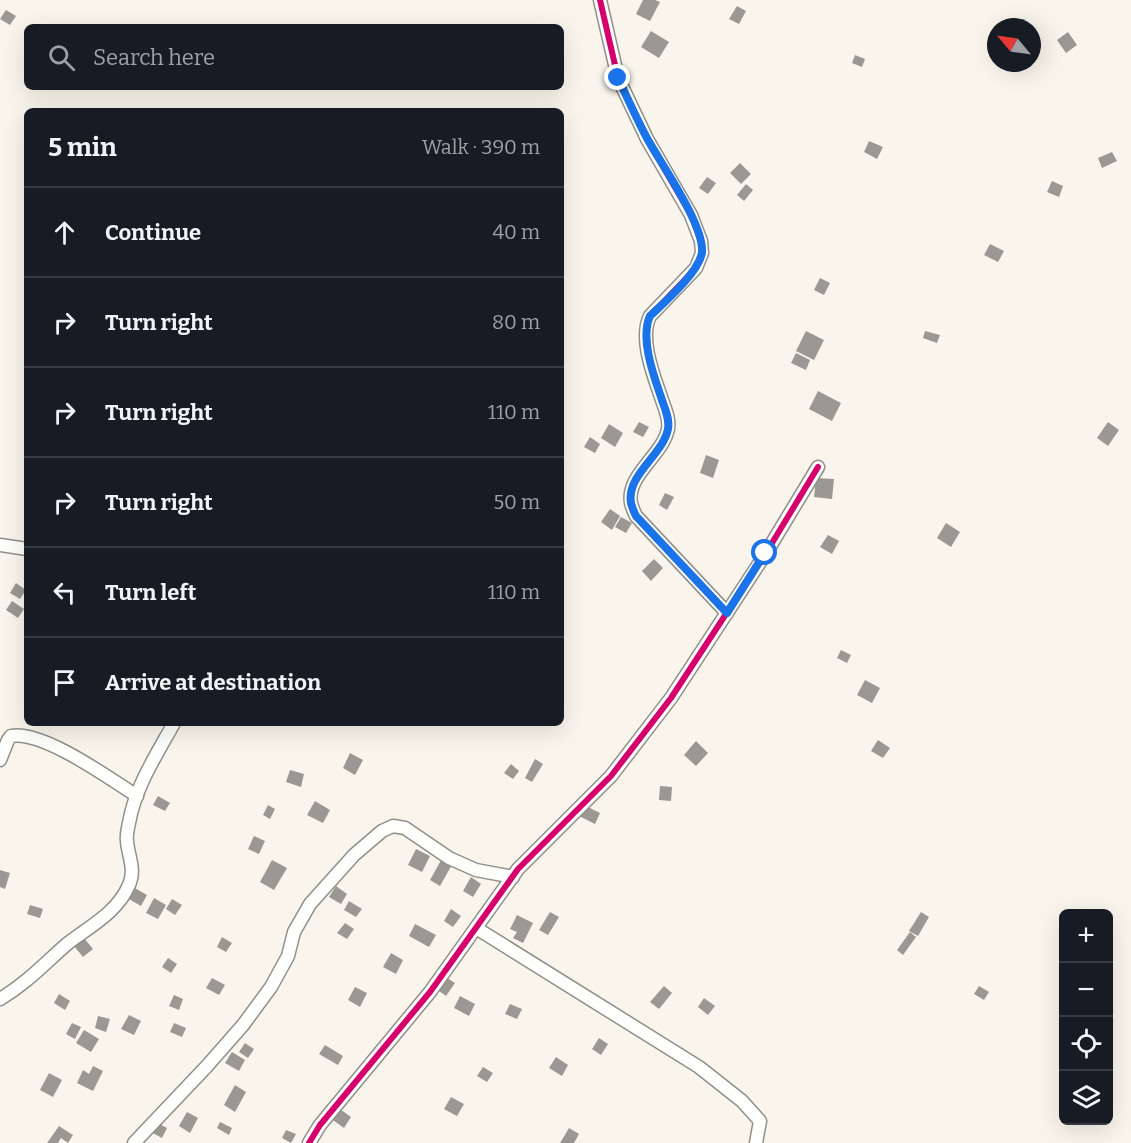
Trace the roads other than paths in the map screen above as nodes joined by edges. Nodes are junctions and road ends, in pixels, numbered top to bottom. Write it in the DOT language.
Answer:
graph roads {
  1 [pos="600,0"];
  2 [pos="818,466"];
  3 [pos="0,545"];
  4 [pos="24,549"];
  5 [pos="727,613"];
  6 [pos="172,726"];
  7 [pos="0,760"];
  8 [pos="137,796"];
  9 [pos="513,877"];
  10 [pos="476,928"];
  11 [pos="0,999"];
  12 [pos="134,1143"];
  13 [pos="309,1143"];
  14 [pos="756,1143"];
  1 -- 5 [label="street"];
  2 -- 5 [label="street"];
  3 -- 4 [label="street"];
  5 -- 9 [label="street"];
  6 -- 8 [label="street"];
  7 -- 8 [label="street"];
  8 -- 11 [label="street"];
  9 -- 10 [label="street"];
  9 -- 12 [label="street"];
  10 -- 13 [label="street"];
  10 -- 14 [label="street"];
}
